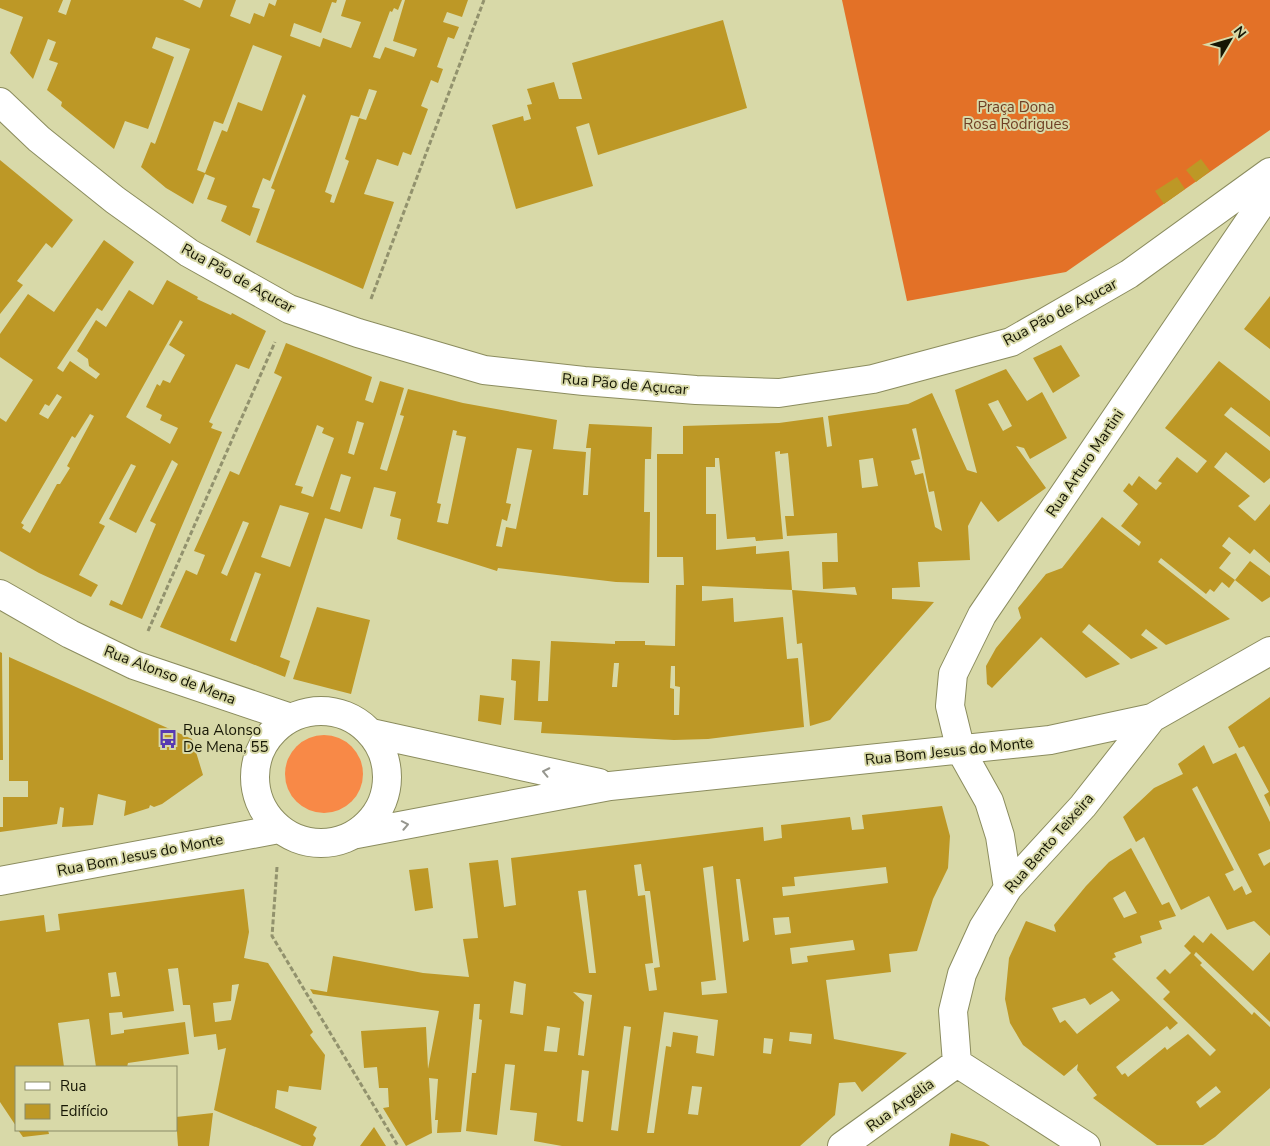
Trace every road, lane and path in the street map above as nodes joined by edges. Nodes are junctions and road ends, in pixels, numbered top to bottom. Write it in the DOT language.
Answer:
graph roads {
  1 [pos="484,0"];
  2 [pos="0,102"];
  3 [pos="1270,172"];
  4 [pos="1270,191"];
  5 [pos="289,309"];
  6 [pos="358,333"];
  7 [pos="0,594"];
  8 [pos="1270,652"];
  9 [pos="134,664"];
  10 [pos="291,718"];
  11 [pos="1152,718"];
  12 [pos="370,733"];
  13 [pos="961,751"];
  14 [pos="610,786"];
  15 [pos="280,829"];
  16 [pos="357,834"];
  17 [pos="0,882"];
  18 [pos="1008,888"];
  19 [pos="957,1064"];
  20 [pos="398,1146"];
  21 [pos="842,1146"];
  22 [pos="1086,1146"];
  1 -- 6 [label="path"];
  2 -- 5 [label="street, Rua Pão de Açucar"];
  3 -- 6 [label="street, Rua Pão de Açucar"];
  4 -- 13 [label="street, Rua Arturo Martini"];
  5 -- 6 [label="street, Rua Pão de Açucar"];
  5 -- 9 [label="path"];
  7 -- 9 [label="street, Rua Alonso de Mena"];
  8 -- 11 [label="street, Rua Bom Jesus do Monte"];
  9 -- 10 [label="street, Rua Alonso de Mena"];
  10 -- 12 [label="street"];
  10 -- 15 [label="street"];
  11 -- 13 [label="street, Rua Bom Jesus do Monte"];
  11 -- 18 [label="street, Rua Bento Teixeira"];
  14 -- 12 [label="street, Rua Bom Jesus do Monte, one-way"];
  12 -- 16 [label="street"];
  13 -- 14 [label="street, Rua Bom Jesus do Monte"];
  13 -- 18 [label="street, Rua Arturo Martini"];
  16 -- 14 [label="street, Rua Bom Jesus do Monte, one-way"];
  15 -- 16 [label="street"];
  15 -- 17 [label="street, Rua Bom Jesus do Monte"];
  15 -- 20 [label="path"];
  18 -- 19 [label="street, Rua Bento Teixeira"];
  19 -- 21 [label="street, Rua Argélia"];
  19 -- 22 [label="street"];
}
